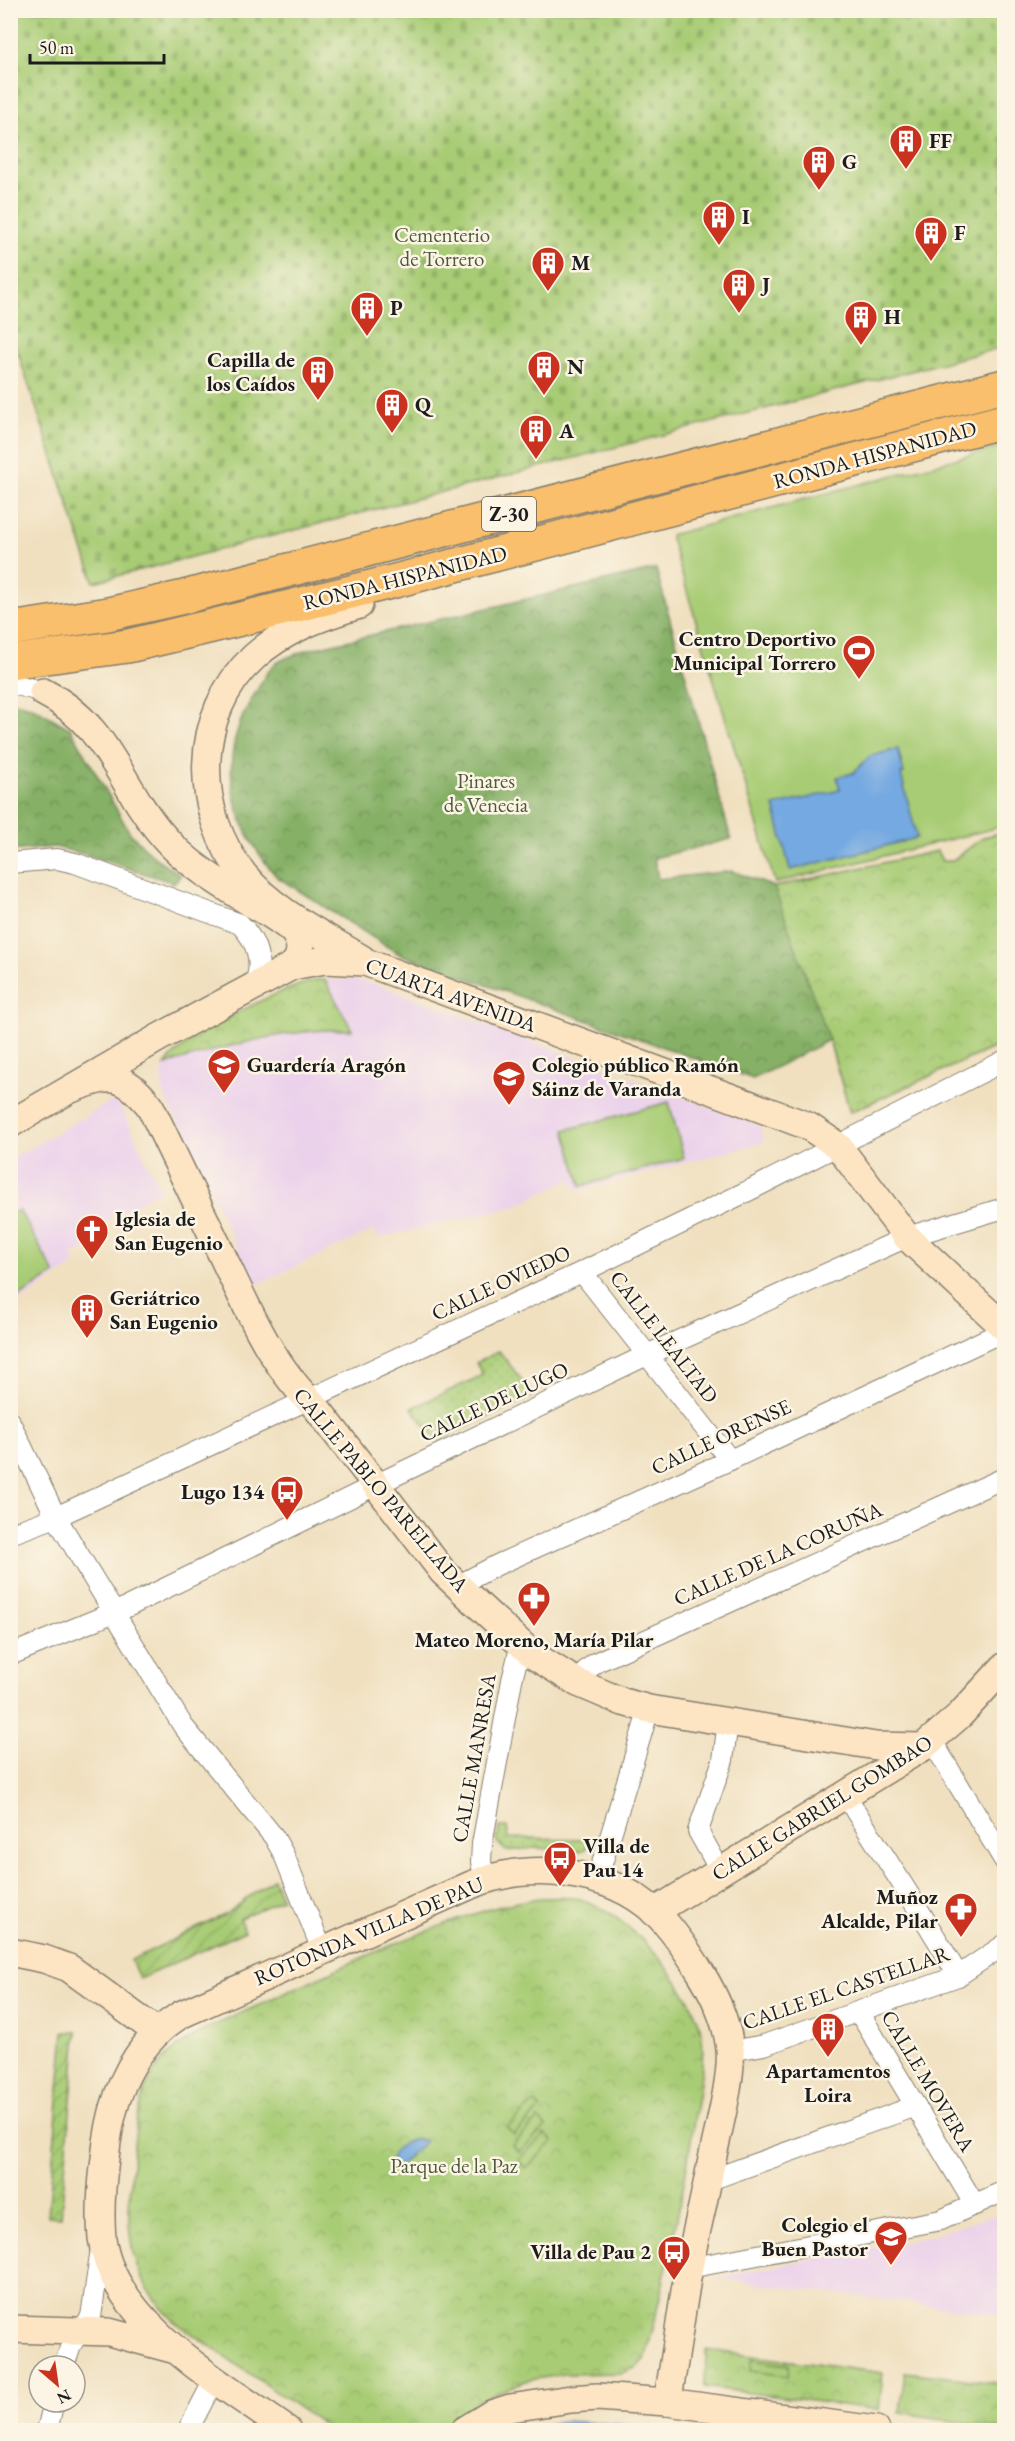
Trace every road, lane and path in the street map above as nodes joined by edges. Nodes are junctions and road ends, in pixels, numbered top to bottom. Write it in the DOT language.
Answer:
graph roads {
  1 [pos="1005,386"];
  2 [pos="1005,421"];
  3 [pos="395,581"];
  4 [pos="10,628"];
  5 [pos="10,662"];
  6 [pos="10,684"];
  7 [pos="43,692"];
  8 [pos="10,863"];
  9 [pos="365,962"];
  10 [pos="292,966"];
  11 [pos="254,986"];
  12 [pos="177,1028"];
  13 [pos="1005,1061"];
  14 [pos="71,1089"];
  15 [pos="150,1106"];
  16 [pos="10,1124"];
  17 [pos="838,1146"];
  18 [pos="1005,1208"];
  19 [pos="907,1237"];
  20 [pos="582,1272"];
  21 [pos="1005,1327"];
  22 [pos="1005,1331"];
  23 [pos="649,1354"];
  24 [pos="308,1399"];
  25 [pos="10,1422"];
  26 [pos="730,1460"];
  27 [pos="1005,1478"];
  28 [pos="377,1485"];
  29 [pos="56,1517"];
  30 [pos="10,1534"];
  31 [pos="457,1586"];
  32 [pos="115,1613"];
  33 [pos="521,1644"];
  34 [pos="10,1655"];
  35 [pos="1000,1681"];
  36 [pos="578,1683"];
  37 [pos="649,1709"];
  38 [pos="728,1722"];
  39 [pos="928,1744"];
  40 [pos="846,1796"];
  41 [pos="1005,1860"];
  42 [pos="721,1872"];
  43 [pos="485,1880"];
  44 [pos="597,1880"];
  45 [pos="654,1912"];
  46 [pos="1005,1945"];
  47 [pos="322,1950"];
  48 [pos="10,1952"];
  49 [pos="958,1976"];
  50 [pos="859,2012"];
  51 [pos="157,2032"];
  52 [pos="730,2051"];
  53 [pos="916,2106"];
  54 [pos="707,2181"];
  55 [pos="1005,2190"];
  56 [pos="975,2205"];
  57 [pos="102,2239"];
  58 [pos="689,2268"];
  59 [pos="10,2329"];
  60 [pos="82,2331"];
  61 [pos="176,2350"];
  62 [pos="68,2354"];
  63 [pos="215,2378"];
  64 [pos="667,2402"];
  65 [pos="51,2414"];
  66 [pos="47,2430"];
  67 [pos="188,2430"];
  68 [pos="287,2430"];
  69 [pos="465,2430"];
  70 [pos="876,2430"];
  1 -- 4 [label="highway, RONDA HISPANIDAD / Z-30"];
  2 -- 3 [label="highway, RONDA HISPANIDAD / Z-30"];
  3 -- 5 [label="highway, RONDA HISPANIDAD / Z-30"];
  3 -- 9 [label="street"];
  6 -- 7 [label="street"];
  7 -- 10 [label="street"];
  8 -- 11 [label="street"];
  9 -- 10 [label="street, CUARTA AVENIDA"];
  9 -- 17 [label="street, CUARTA AVENIDA"];
  10 -- 11 [label="street, CUARTA AVENIDA"];
  11 -- 12 [label="street, CUARTA AVENIDA"];
  12 -- 14 [label="street, CUARTA AVENIDA"];
  12 -- 15 [label="street, CALLE PABLO PARELLADA"];
  13 -- 17 [label="street, CALLE OVIEDO"];
  14 -- 15 [label="street, CALLE PABLO PARELLADA"];
  14 -- 16 [label="street, CUARTA AVENIDA"];
  15 -- 24 [label="street, CALLE PABLO PARELLADA"];
  17 -- 19 [label="street, CUARTA AVENIDA"];
  17 -- 20 [label="street, CALLE OVIEDO"];
  18 -- 19 [label="street, CALLE DE LUGO"];
  19 -- 21 [label="street, CUARTA AVENIDA"];
  19 -- 23 [label="street, CALLE DE LUGO"];
  20 -- 23 [label="street, CALLE LEALTAD"];
  20 -- 24 [label="street, CALLE OVIEDO"];
  22 -- 26 [label="street, CALLE ORENSE"];
  23 -- 26 [label="street, CALLE LEALTAD"];
  23 -- 28 [label="street, CALLE DE LUGO"];
  24 -- 28 [label="street, CALLE PABLO PARELLADA"];
  24 -- 29 [label="street, CALLE OVIEDO"];
  25 -- 29 [label="street"];
  26 -- 31 [label="street, CALLE ORENSE"];
  27 -- 36 [label="street, CALLE DE LA CORUÑA"];
  28 -- 31 [label="street, CALLE PABLO PARELLADA"];
  28 -- 32 [label="street, CALLE DE LUGO"];
  29 -- 30 [label="street, CALLE OVIEDO"];
  29 -- 32 [label="street"];
  31 -- 33 [label="street, CALLE PABLO PARELLADA"];
  32 -- 34 [label="street, CALLE DE LUGO"];
  32 -- 47 [label="street"];
  33 -- 36 [label="street, CALLE PABLO PARELLADA"];
  33 -- 43 [label="street, CALLE MANRESA"];
  35 -- 39 [label="street, CALLE GABRIEL GOMBAO"];
  36 -- 37 [label="street, CALLE PABLO PARELLADA"];
  37 -- 38 [label="street, CALLE PABLO PARELLADA"];
  37 -- 44 [label="street"];
  38 -- 39 [label="street, CALLE PABLO PARELLADA"];
  38 -- 42 [label="street"];
  39 -- 40 [label="street, CALLE GABRIEL GOMBAO"];
  39 -- 41 [label="street"];
  40 -- 42 [label="street, CALLE GABRIEL GOMBAO"];
  40 -- 49 [label="street"];
  42 -- 45 [label="street, CALLE GABRIEL GOMBAO"];
  43 -- 44 [label="street, ROTONDA VILLA DE PAU"];
  43 -- 47 [label="street, ROTONDA VILLA DE PAU"];
  44 -- 45 [label="street, ROTONDA VILLA DE PAU"];
  45 -- 52 [label="street, ROTONDA VILLA DE PAU"];
  46 -- 49 [label="street, CALLE EL CASTELLAR"];
  47 -- 51 [label="street, ROTONDA VILLA DE PAU"];
  48 -- 51 [label="street"];
  49 -- 50 [label="street, CALLE EL CASTELLAR"];
  50 -- 52 [label="street, CALLE EL CASTELLAR"];
  50 -- 53 [label="street, CALLE MOVERA"];
  51 -- 57 [label="street, ROTONDA VILLA DE PAU"];
  52 -- 54 [label="street, ROTONDA VILLA DE PAU"];
  53 -- 54 [label="street"];
  53 -- 56 [label="street, CALLE MOVERA"];
  54 -- 58 [label="street, ROTONDA VILLA DE PAU"];
  55 -- 56 [label="street"];
  56 -- 58 [label="street"];
  57 -- 60 [label="street, ROTONDA VILLA DE PAU"];
  57 -- 61 [label="street, ROTONDA VILLA DE PAU"];
  58 -- 64 [label="street, ROTONDA VILLA DE PAU"];
  59 -- 60 [label="street"];
  60 -- 61 [label="street"];
  60 -- 62 [label="street, ROTONDA VILLA DE PAU"];
  61 -- 63 [label="street, ROTONDA VILLA DE PAU"];
  63 -- 67 [label="street"];
  63 -- 68 [label="street, ROTONDA VILLA DE PAU"];
  64 -- 69 [label="street"];
  64 -- 70 [label="street"];
  65 -- 66 [label="street"];
}
